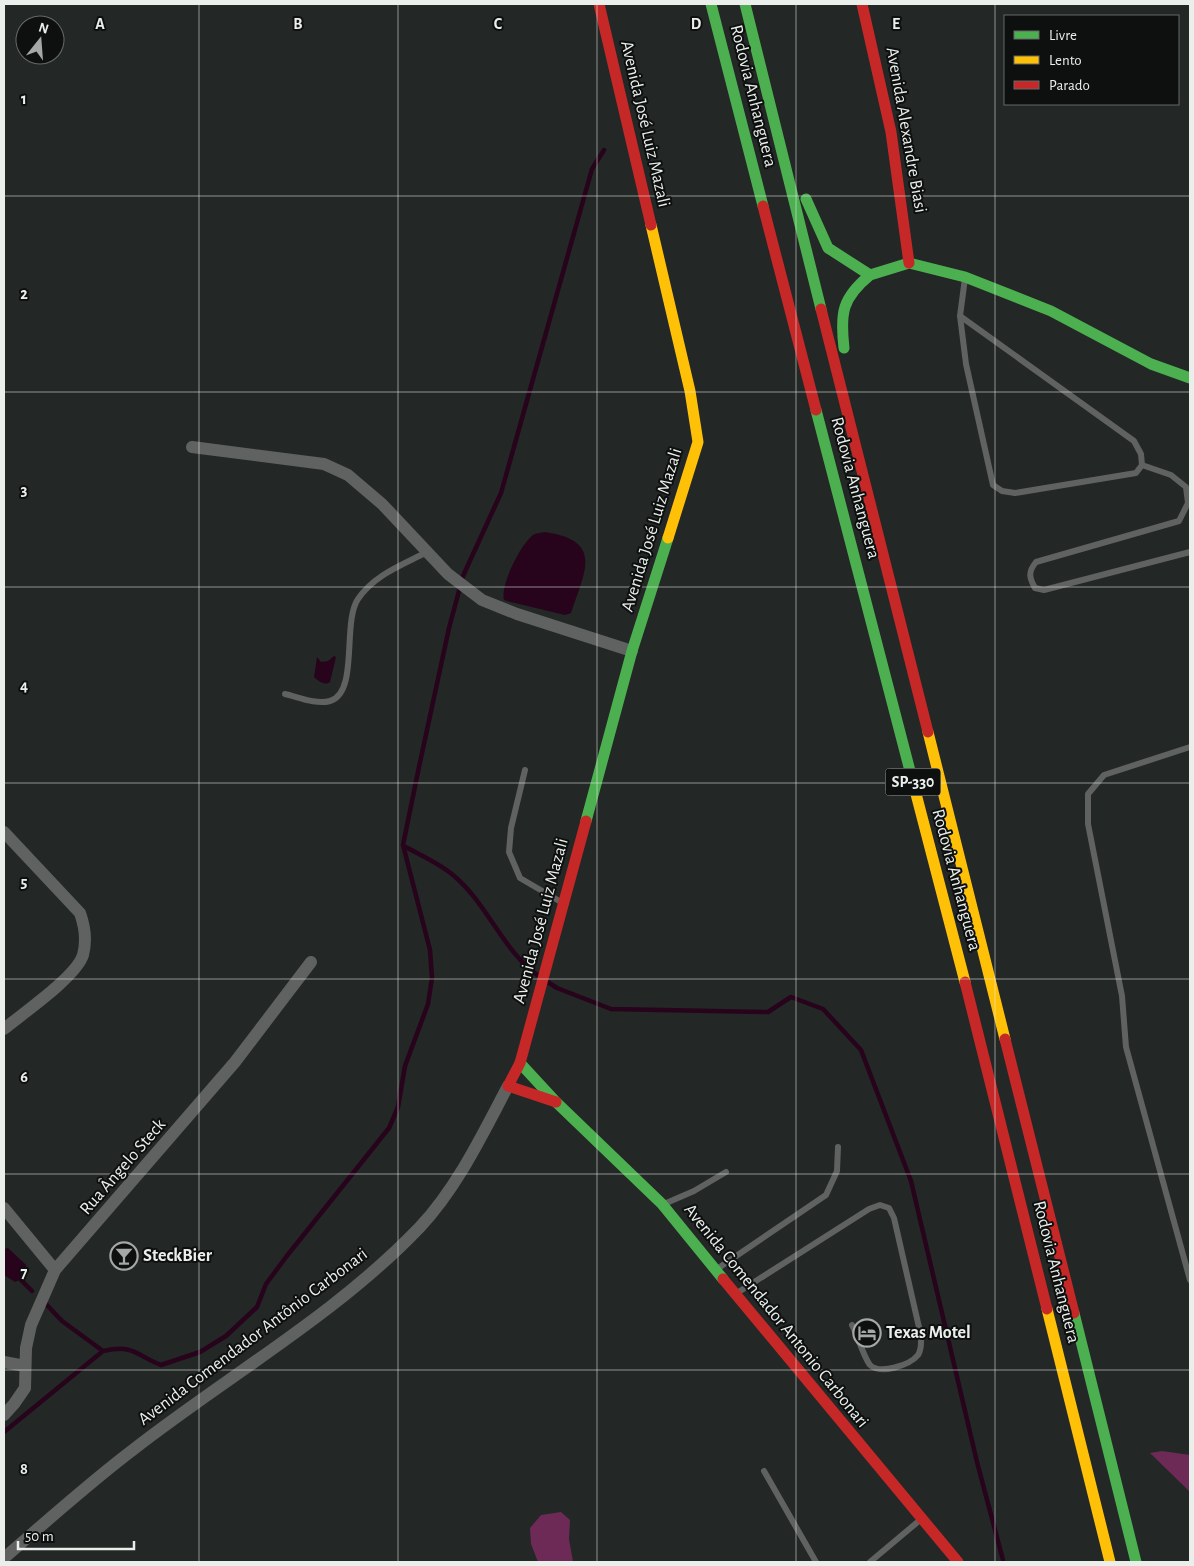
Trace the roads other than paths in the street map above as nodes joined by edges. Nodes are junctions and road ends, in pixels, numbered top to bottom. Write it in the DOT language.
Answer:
graph roads {
  1 [pos="599,4"];
  2 [pos="711,4"];
  3 [pos="744,4"];
  4 [pos="862,4"];
  5 [pos="763,78"];
  6 [pos="909,263"];
  7 [pos="870,275"];
  8 [pos="965,277"];
  9 [pos="960,316"];
  10 [pos="1190,378"];
  11 [pos="192,447"];
  12 [pos="858,448"];
  13 [pos="1142,465"];
  14 [pos="428,552"];
  15 [pos="1190,552"];
  16 [pos="632,651"];
  17 [pos="285,694"];
  18 [pos="1190,746"];
  19 [pos="525,770"];
  20 [pos="4,832"];
  21 [pos="564,904"];
  22 [pos="311,962"];
  23 [pos="4,1029"];
  24 [pos="520,1063"];
  25 [pos="508,1086"];
  26 [pos="556,1102"];
  27 [pos="838,1147"];
  28 [pos="726,1172"];
  29 [pos="662,1204"];
  30 [pos="4,1208"];
  31 [pos="56,1270"];
  32 [pos="716,1270"];
  33 [pos="1190,1280"];
  34 [pos="736,1293"];
  35 [pos="852,1325"];
  36 [pos="4,1362"];
  37 [pos="26,1366"];
  38 [pos="4,1415"];
  39 [pos="764,1471"];
  40 [pos="920,1520"];
  41 [pos="4,1558"];
  42 [pos="816,1562"];
  43 [pos="870,1562"];
  44 [pos="958,1562"];
  45 [pos="1110,1562"];
  46 [pos="1136,1562"];
  1 -- 16 [label="main road, Avenida José Luiz Mazali"];
  2 -- 45 [label="main road, Rodovia Anhanguera / SP-330"];
  3 -- 5 [label="main road, Rodovia Anhanguera / SP-330"];
  4 -- 6 [label="main road, Avenida Alexandre Biasi"];
  5 -- 7 [label="main road"];
  5 -- 12 [label="main road, Rodovia Anhanguera / SP-330"];
  6 -- 7 [label="main road"];
  6 -- 8 [label="main road"];
  7 -- 12 [label="main road"];
  8 -- 9 [label="lane"];
  8 -- 10 [label="main road"];
  9 -- 13 [label="lane"];
  9 -- 13 [label="lane"];
  11 -- 14 [label="street"];
  12 -- 46 [label="main road, Rodovia Anhanguera / SP-330"];
  13 -- 15 [label="lane"];
  14 -- 16 [label="street"];
  14 -- 17 [label="lane"];
  16 -- 21 [label="main road, Avenida José Luiz Mazali"];
  18 -- 33 [label="lane"];
  19 -- 21 [label="lane"];
  20 -- 23 [label="street"];
  21 -- 24 [label="main road, Avenida José Luiz Mazali"];
  22 -- 31 [label="street, Rua Ângelo Steck"];
  24 -- 25 [label="main road, Avenida Comendador Antônio Carbonari"];
  24 -- 26 [label="main road, Avenida Comendador Antonio Carbonari"];
  25 -- 26 [label="main road, Avenida Comendador Antonio Carbonari"];
  25 -- 41 [label="street, Avenida Comendador Antônio Carbonari"];
  26 -- 29 [label="main road, Avenida Comendador Antonio Carbonari"];
  27 -- 32 [label="lane"];
  28 -- 29 [label="lane"];
  29 -- 32 [label="main road, Avenida Comendador Antonio Carbonari"];
  30 -- 31 [label="street"];
  31 -- 37 [label="street, Rua Ângelo Steck"];
  32 -- 34 [label="main road, Avenida Comendador Antonio Carbonari"];
  34 -- 35 [label="lane"];
  34 -- 40 [label="main road, Avenida Comendador Antonio Carbonari"];
  36 -- 37 [label="street"];
  37 -- 38 [label="street, Rua Ângelo Steck"];
  39 -- 42 [label="lane"];
  40 -- 43 [label="lane"];
  40 -- 44 [label="main road, Avenida Comendador Antonio Carbonari"];
}
